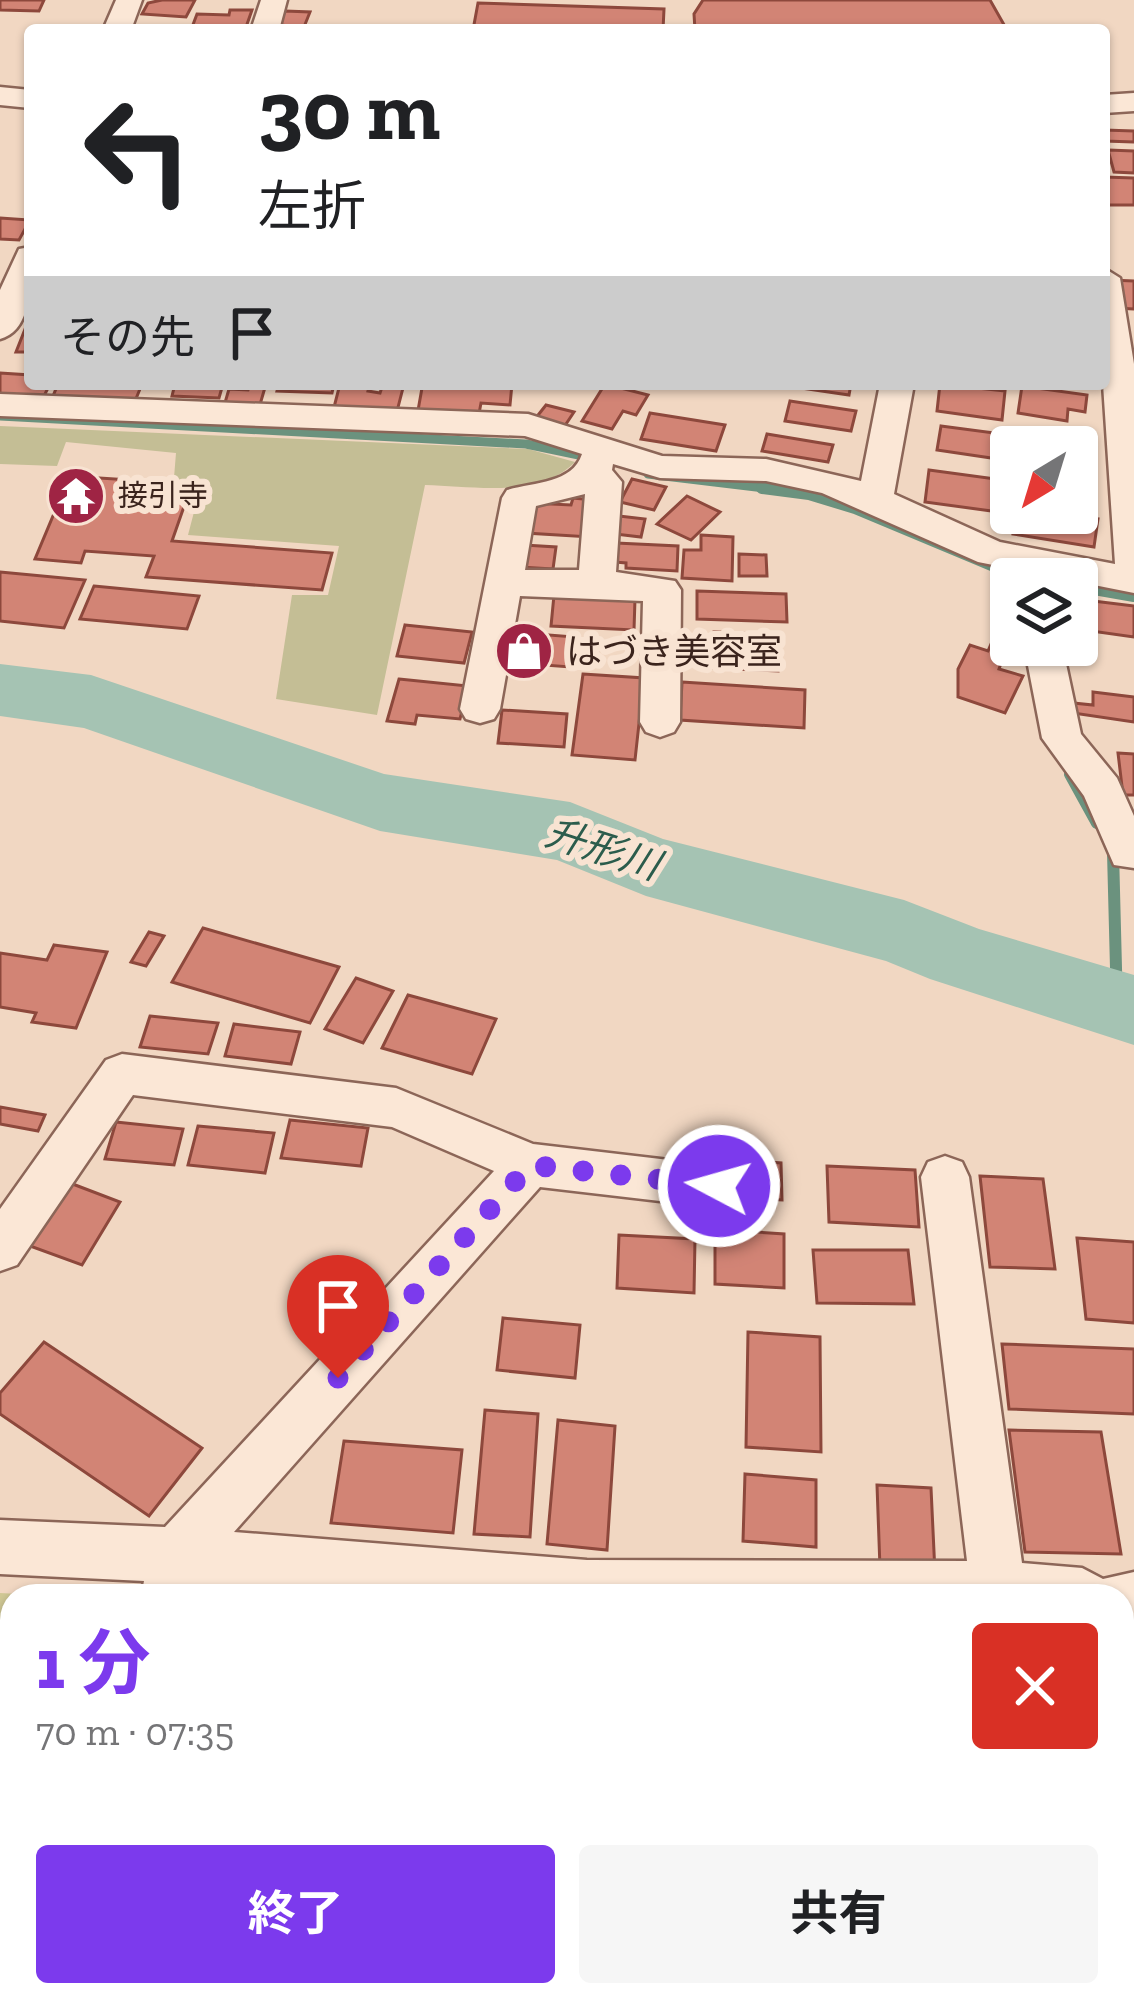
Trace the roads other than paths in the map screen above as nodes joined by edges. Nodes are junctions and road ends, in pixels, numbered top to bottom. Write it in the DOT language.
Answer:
graph roads {
  1 [pos="24,271"];
  2 [pos="0,329"];
  3 [pos="1111,375"];
  4 [pos="895,390"];
  5 [pos="152,398"];
  6 [pos="0,406"];
  7 [pos="597,461"];
  8 [pos="875,499"];
  9 [pos="504,584"];
  10 [pos="596,584"];
  11 [pos="1047,666"];
  12 [pos="480,710"];
  13 [pos="660,722"];
  14 [pos="1129,853"];
  15 [pos="530,1165"];
  16 [pos="945,1177"];
  17 [pos="719,1186"];
  18 [pos="0,1249"];
  19 [pos="0,1546"];
  20 [pos="173,1575"];
  21 [pos="392,1584"];
  22 [pos="997,1584"];
  1 -- 2 [label="street"];
  3 -- 8 [label="street"];
  4 -- 8 [label="street"];
  5 -- 6 [label="street"];
  5 -- 7 [label="street"];
  7 -- 8 [label="street"];
  7 -- 9 [label="street"];
  7 -- 10 [label="street"];
  9 -- 10 [label="street"];
  9 -- 12 [label="street"];
  10 -- 13 [label="street"];
  11 -- 14 [label="street"];
  15 -- 17 [label="street"];
  15 -- 18 [label="street"];
  15 -- 20 [label="street"];
  16 -- 22 [label="street"];
  19 -- 20 [label="street"];
  20 -- 21 [label="street"];
}
